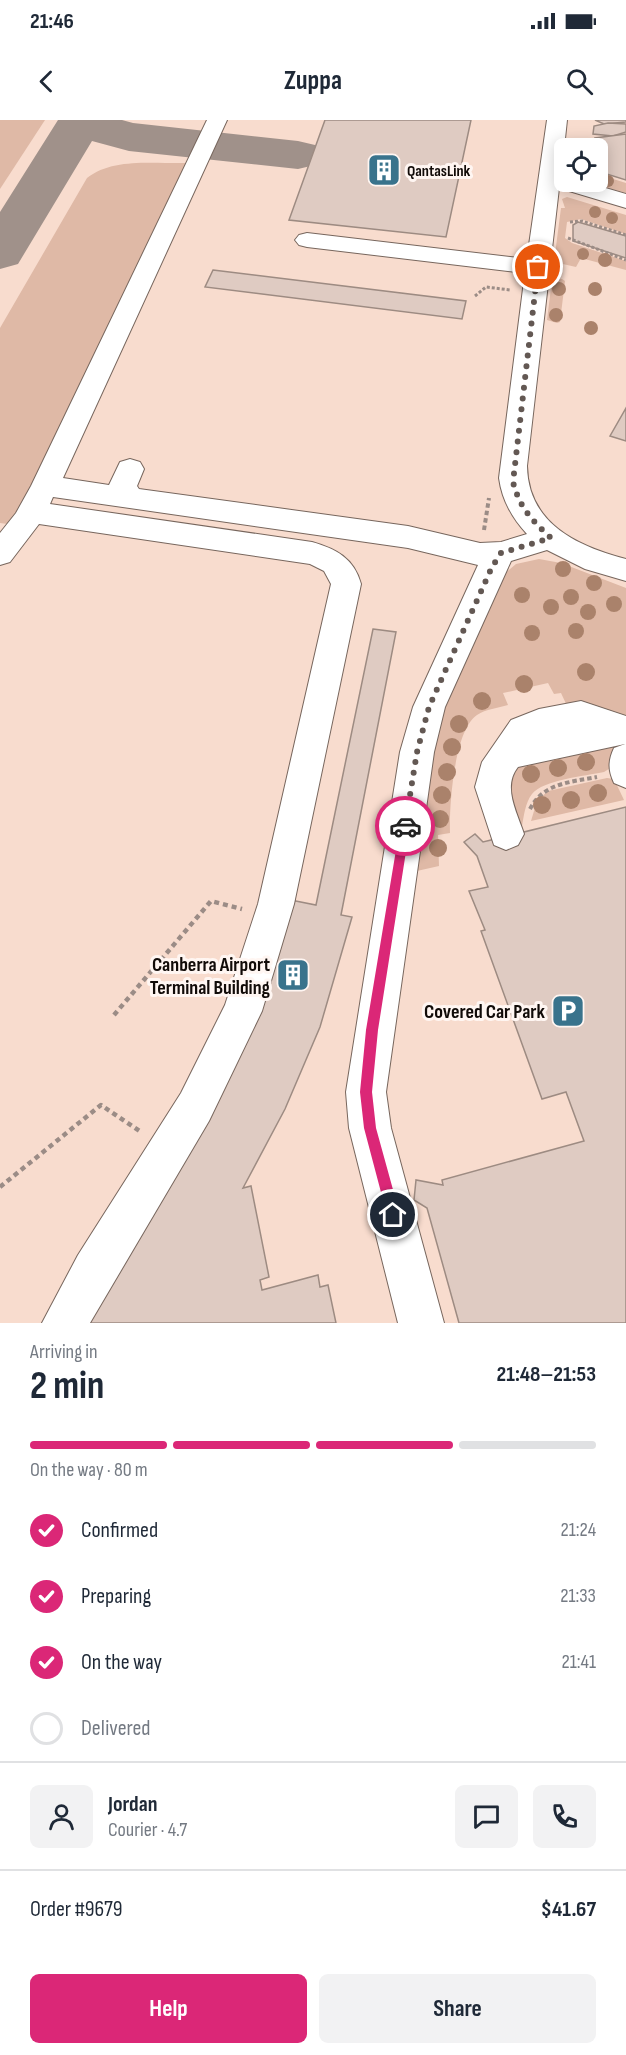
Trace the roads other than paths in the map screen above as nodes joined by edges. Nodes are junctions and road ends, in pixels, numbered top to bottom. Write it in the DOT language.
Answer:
graph roads {
  1 [pos="217,120"];
  2 [pos="557,120"];
  3 [pos="558,138"];
  4 [pos="556,192"];
  5 [pos="597,192"];
  6 [pos="626,201"];
  7 [pos="307,240"];
  8 [pos="538,267"];
  9 [pos="100,493"];
  10 [pos="130,498"];
  11 [pos="38,499"];
  12 [pos="551,538"];
  13 [pos="501,553"];
  14 [pos="0,554"];
  15 [pos="624,567"];
  16 [pos="626,730"];
  17 [pos="517,826"];
  18 [pos="65,1323"];
  19 [pos="422,1323"];
  1 -- 11 [label="street"];
  2 -- 3 [label="street"];
  4 -- 8 [label="street"];
  5 -- 6 [label="street"];
  7 -- 8 [label="street"];
  8 -- 12 [label="street"];
  9 -- 10 [label="street"];
  9 -- 10 [label="street"];
  9 -- 11 [label="street"];
  10 -- 13 [label="street"];
  11 -- 14 [label="street"];
  11 -- 18 [label="street"];
  12 -- 13 [label="street"];
  12 -- 15 [label="street"];
  13 -- 19 [label="street"];
  16 -- 17 [label="street"];
}
